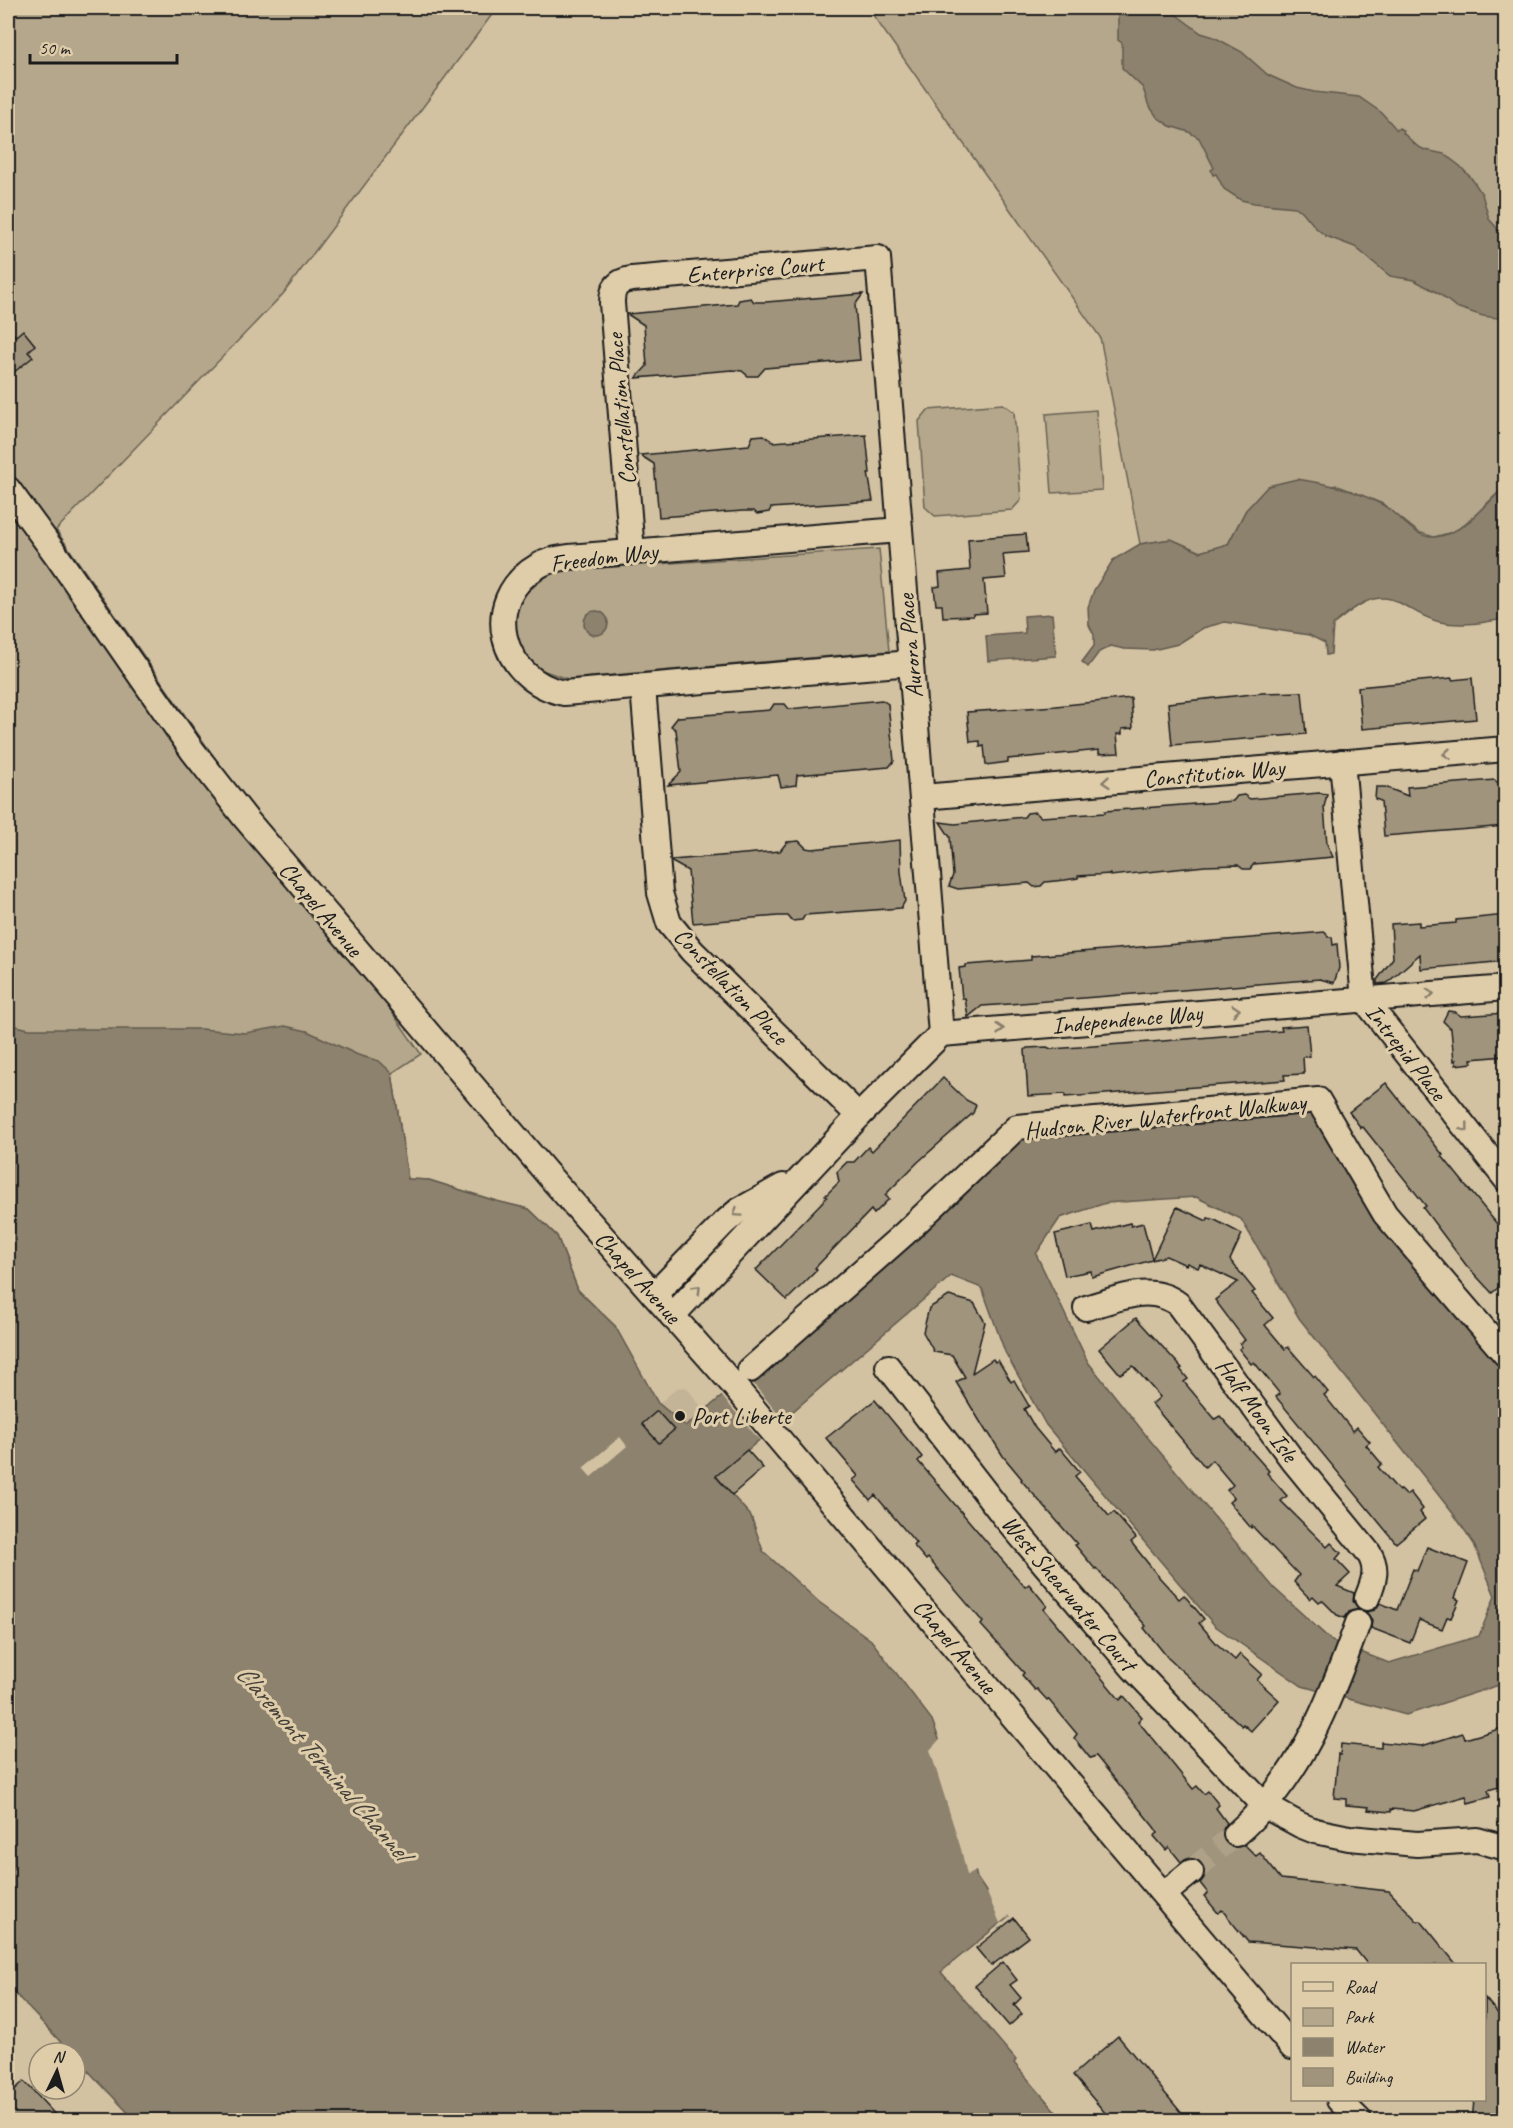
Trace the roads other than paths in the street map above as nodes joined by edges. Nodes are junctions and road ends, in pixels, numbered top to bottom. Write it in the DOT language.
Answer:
graph roads {
  1 [pos="878,258"];
  2 [pos="632,279"];
  3 [pos="8,489"];
  4 [pos="900,530"];
  5 [pos="632,552"];
  6 [pos="911,663"];
  7 [pos="643,687"];
  8 [pos="1506,749"];
  9 [pos="1342,762"];
  10 [pos="922,797"];
  11 [pos="1506,988"];
  12 [pos="1364,999"];
  13 [pos="941,1034"];
  14 [pos="859,1116"];
  15 [pos="806,1172"];
  16 [pos="1506,1179"];
  17 [pos="654,1295"];
  18 [pos="1086,1308"];
  19 [pos="672,1316"];
  20 [pos="1506,1355"];
  21 [pos="888,1367"];
  22 [pos="741,1377"];
  23 [pos="1367,1598"];
  24 [pos="1355,1631"];
  25 [pos="1265,1806"];
  26 [pos="1236,1834"];
  27 [pos="1506,1848"];
  28 [pos="1191,1872"];
  29 [pos="1164,1894"];
  30 [pos="1291,2045"];
  31 [pos="1340,2101"];
  32 [pos="1359,2121"];
  1 -- 2 [label="street, Enterprise Court"];
  1 -- 4 [label="street, Aurora Place"];
  2 -- 5 [label="street, Constellation Place"];
  3 -- 17 [label="street, Chapel Avenue"];
  4 -- 5 [label="street, Freedom Way"];
  4 -- 6 [label="street, Aurora Place"];
  5 -- 7 [label="street, Freedom Way"];
  6 -- 7 [label="street, Freedom Way"];
  6 -- 10 [label="street, Aurora Place"];
  7 -- 14 [label="street, Constellation Place"];
  8 -- 9 [label="street, Constitution Way, one-way"];
  9 -- 10 [label="street, Constitution Way, one-way"];
  9 -- 12 [label="street, Intrepid Place"];
  10 -- 13 [label="street, Aurora Place"];
  12 -- 11 [label="street, Independence Way, one-way"];
  13 -- 12 [label="street, Independence Way, one-way"];
  12 -- 16 [label="street, Intrepid Place, one-way"];
  13 -- 14 [label="street"];
  14 -- 15 [label="street"];
  15 -- 17 [label="street, one-way"];
  19 -- 15 [label="street, one-way"];
  17 -- 19 [label="street, Chapel Avenue"];
  18 -- 23 [label="street, Half Moon Isle"];
  19 -- 22 [label="street, Chapel Avenue"];
  20 -- 22 [label="street, Hudson River Waterfront Walkway"];
  21 -- 25 [label="street, West Shearwater Court"];
  22 -- 29 [label="street, Chapel Avenue"];
  24 -- 25 [label="street"];
  25 -- 26 [label="street"];
  25 -- 27 [label="street, West Shearwater Court"];
  28 -- 29 [label="street"];
  29 -- 30 [label="street, Chapel Avenue"];
  31 -- 32 [label="street"];
}
